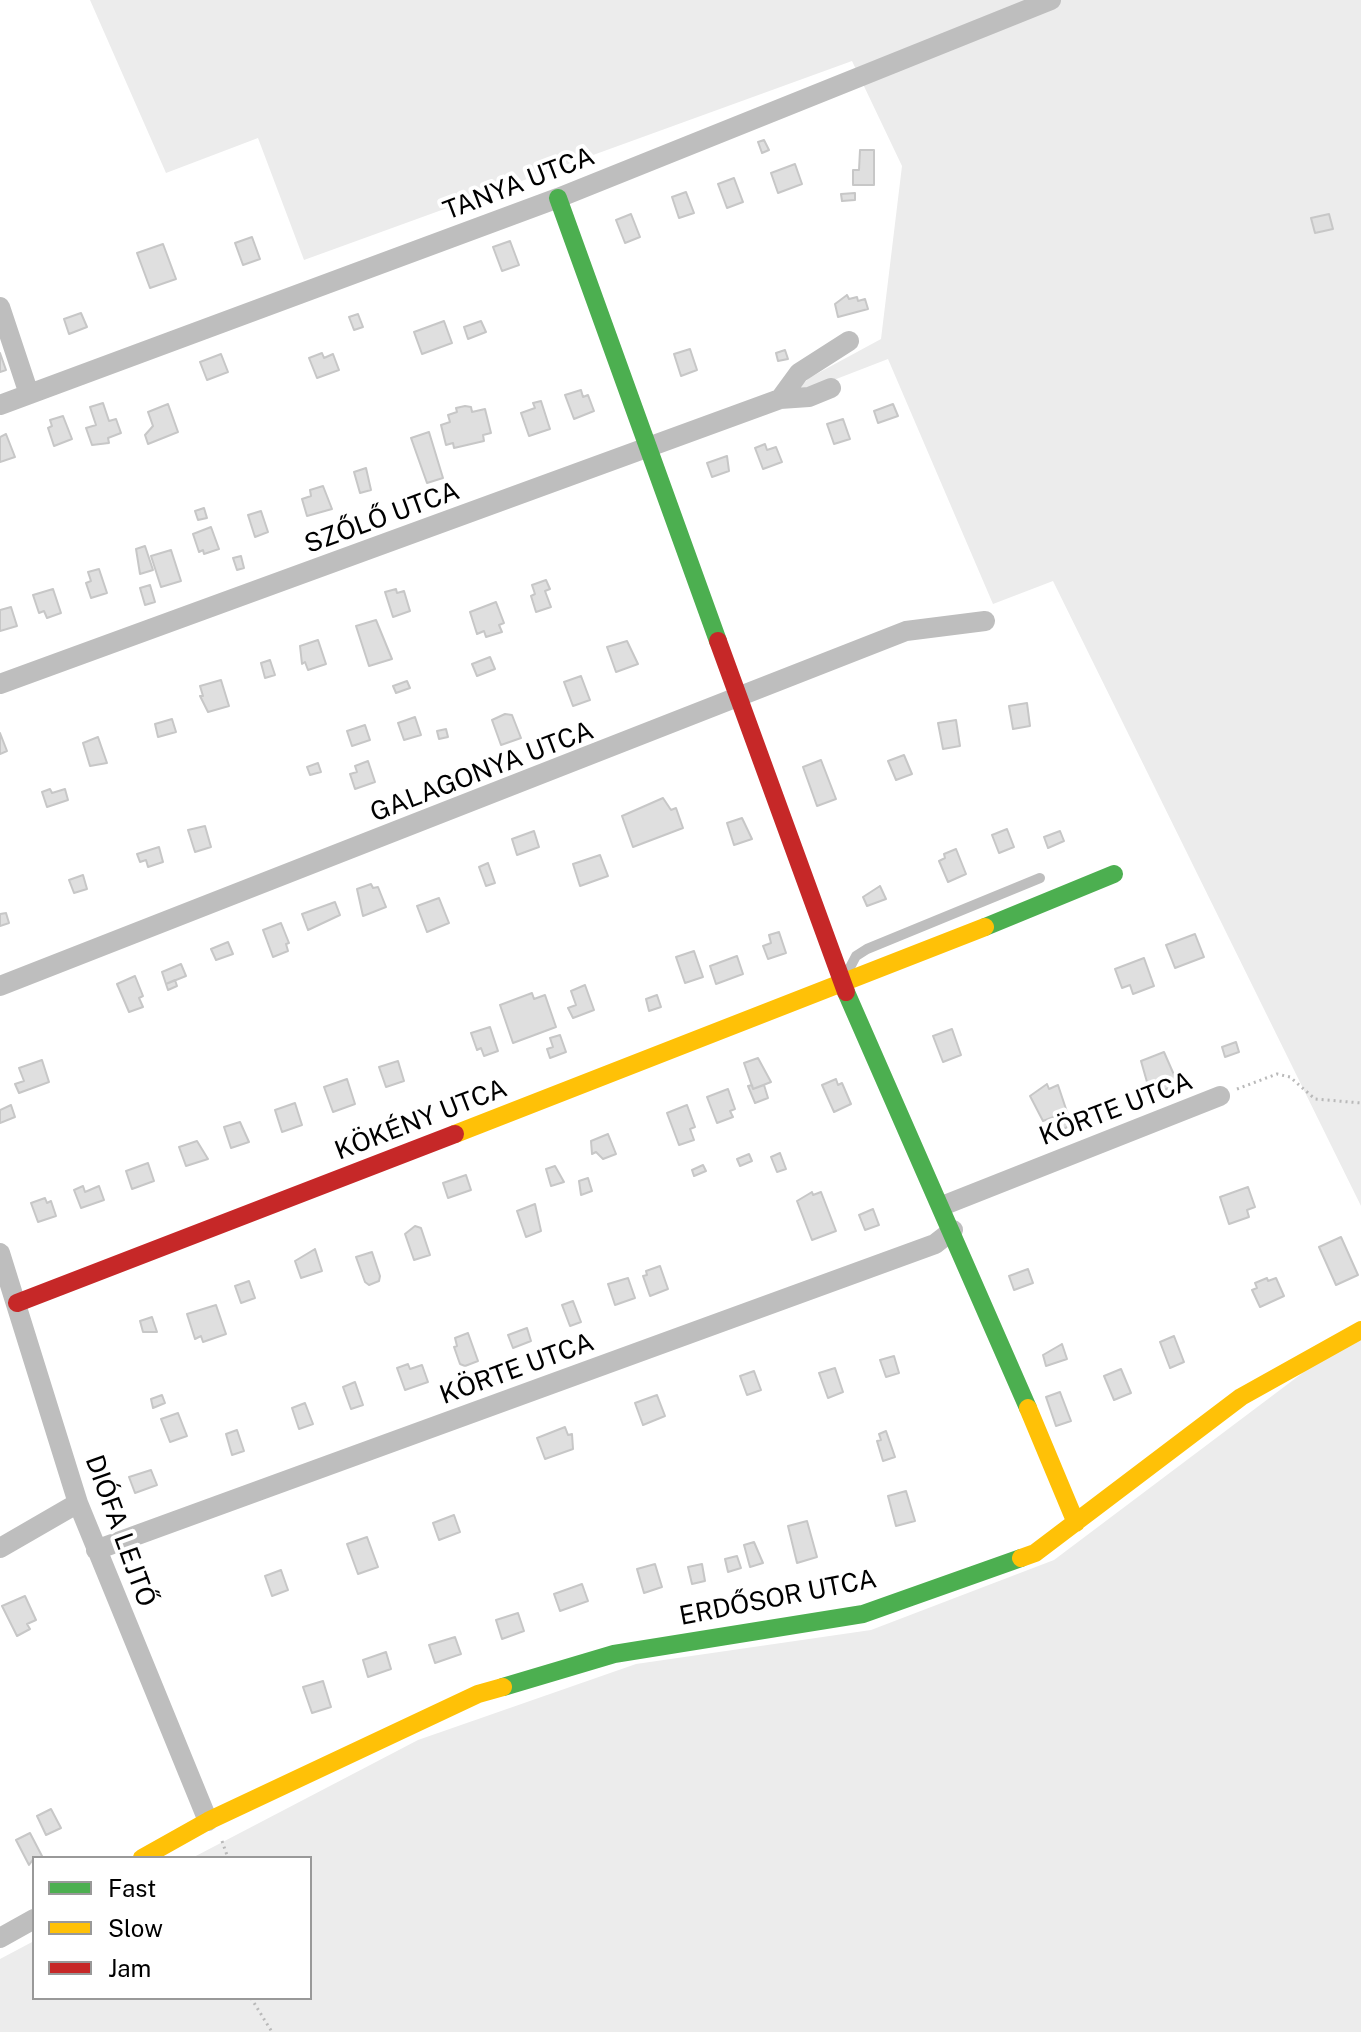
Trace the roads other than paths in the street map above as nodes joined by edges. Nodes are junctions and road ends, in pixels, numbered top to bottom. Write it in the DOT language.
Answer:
graph roads {
  1 [pos="1051,0"];
  2 [pos="558,198"];
  3 [pos="0,307"];
  4 [pos="849,341"];
  5 [pos="831,388"];
  6 [pos="29,394"];
  7 [pos="780,399"];
  8 [pos="0,405"];
  9 [pos="650,449"];
  10 [pos="985,621"];
  11 [pos="0,684"];
  12 [pos="742,698"];
  13 [pos="1114,874"];
  14 [pos="1040,878"];
  15 [pos="843,985"];
  16 [pos="0,986"];
  17 [pos="1220,1096"];
  18 [pos="942,1206"];
  19 [pos="953,1230"];
  20 [pos="1,1257"];
  21 [pos="17,1303"];
  22 [pos="1361,1330"];
  23 [pos="78,1503"];
  24 [pos="1076,1523"];
  25 [pos="0,1548"];
  26 [pos="96,1550"];
  27 [pos="208,1821"];
  28 [pos="146,1856"];
  29 [pos="32,1920"];
  30 [pos="0,1938"];
  1 -- 2 [label="street, TANYA UTCA"];
  2 -- 6 [label="street, TANYA UTCA"];
  2 -- 9 [label="street"];
  3 -- 6 [label="street"];
  4 -- 7 [label="street, SZŐLŐ UTCA"];
  5 -- 7 [label="street, SZŐLŐ UTCA"];
  6 -- 8 [label="street, TANYA UTCA"];
  7 -- 9 [label="street, SZŐLŐ UTCA"];
  9 -- 11 [label="street, SZŐLŐ UTCA"];
  9 -- 12 [label="street"];
  10 -- 12 [label="street, GALAGONYA UTCA"];
  12 -- 15 [label="street"];
  12 -- 16 [label="street, GALAGONYA UTCA"];
  13 -- 15 [label="street, KÖKÉNY UTCA"];
  14 -- 15 [label="lane"];
  15 -- 18 [label="street"];
  15 -- 21 [label="street, KÖKÉNY UTCA"];
  17 -- 18 [label="street, KÖRTE UTCA"];
  18 -- 19 [label="street"];
  19 -- 24 [label="street"];
  19 -- 26 [label="street, KÖRTE UTCA"];
  20 -- 21 [label="street, DIÓFA LEJTŐ"];
  21 -- 23 [label="street, DIÓFA LEJTŐ"];
  22 -- 24 [label="street, ERDŐSOR UTCA"];
  23 -- 25 [label="street"];
  23 -- 26 [label="street, DIÓFA LEJTŐ"];
  24 -- 27 [label="street, ERDŐSOR UTCA"];
  26 -- 27 [label="street, DIÓFA LEJTŐ"];
  27 -- 28 [label="street, ERDŐSOR UTCA"];
  29 -- 30 [label="street"];
}
